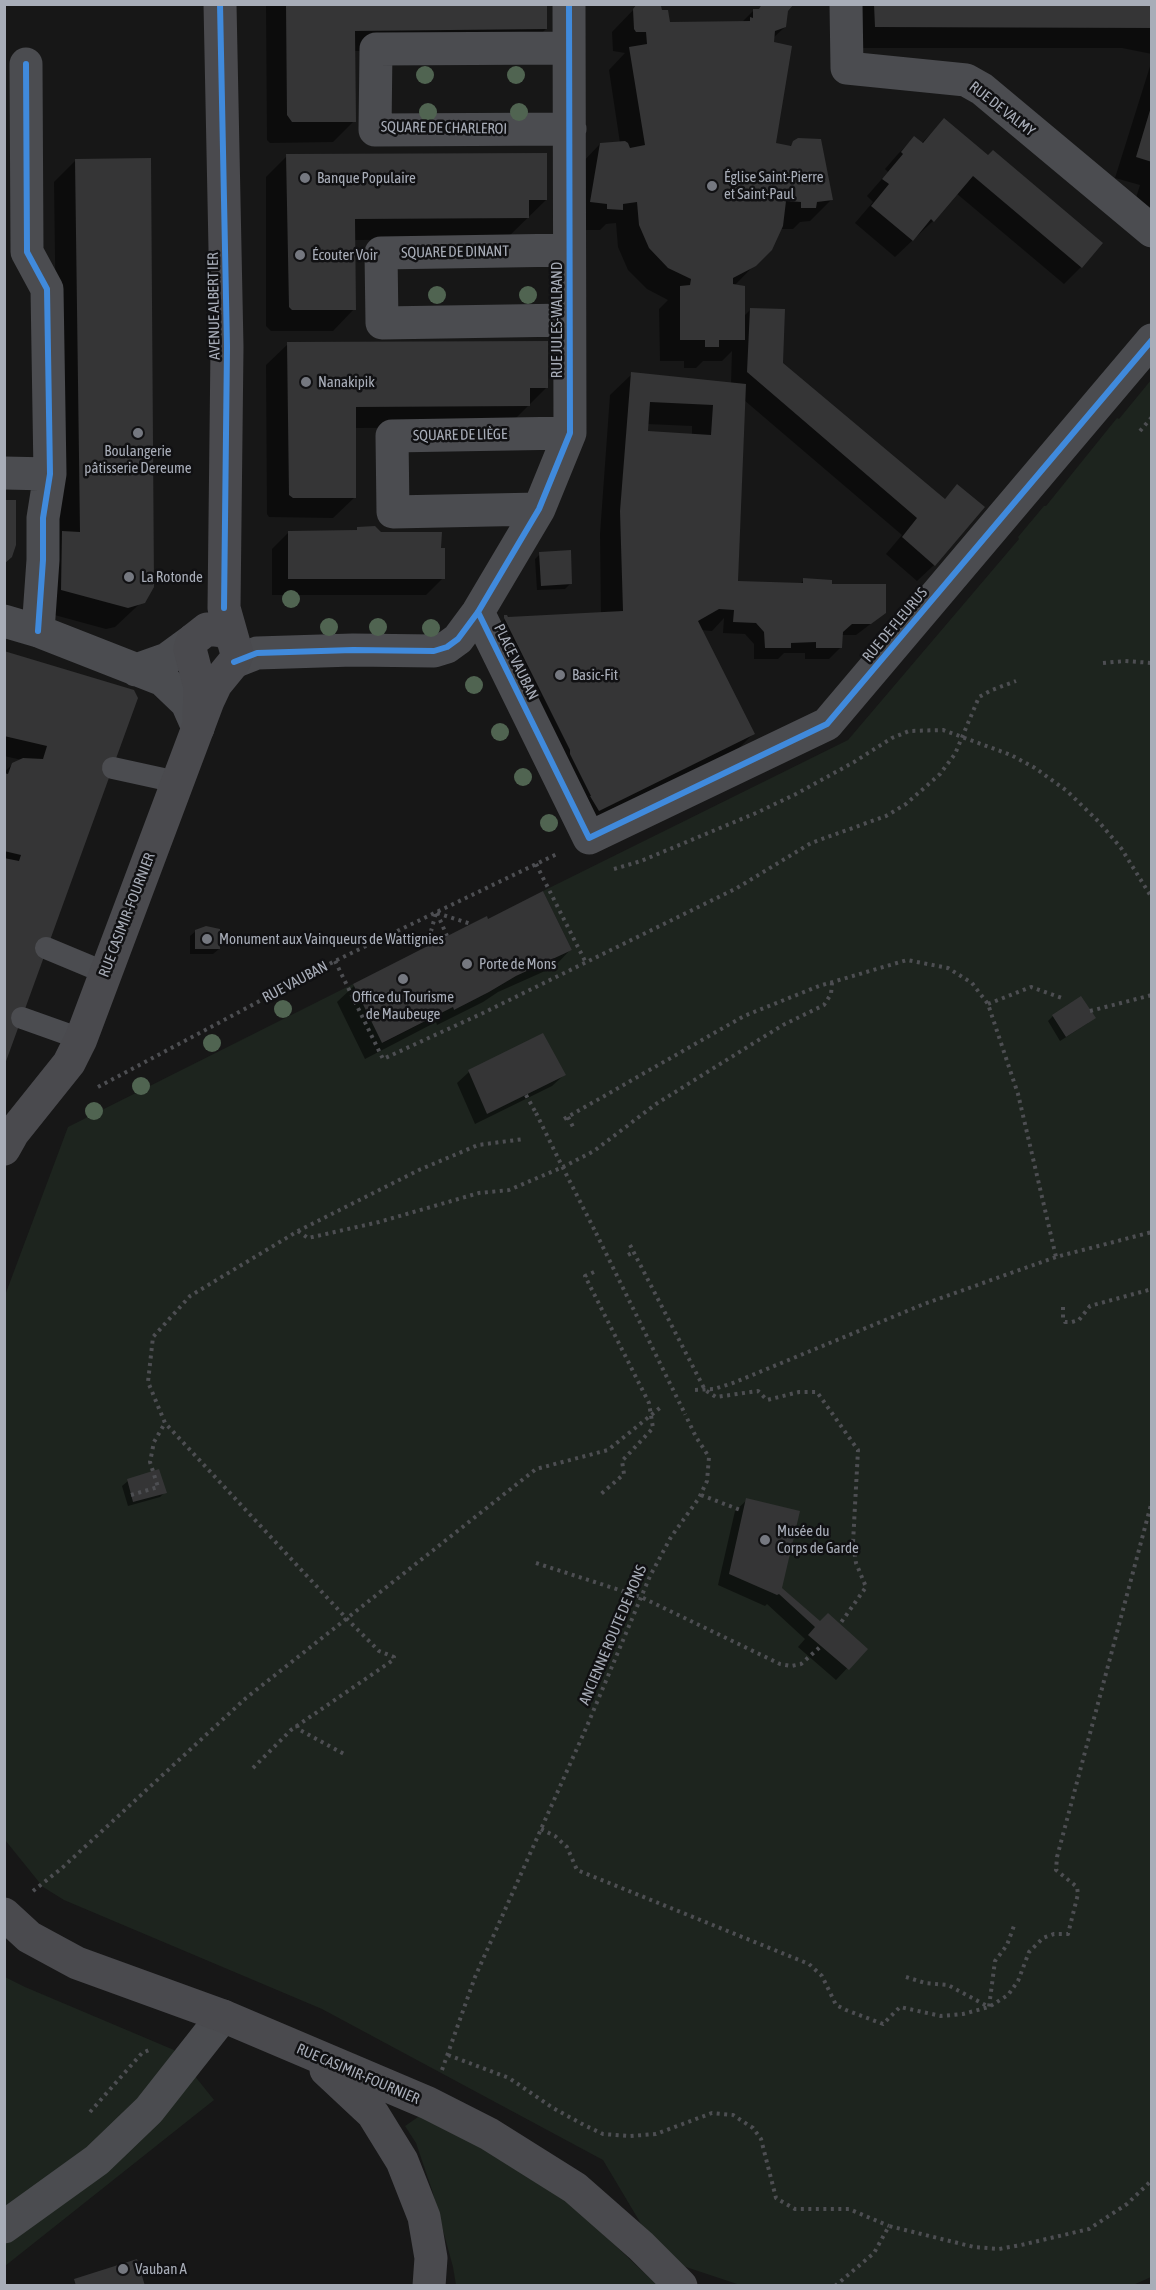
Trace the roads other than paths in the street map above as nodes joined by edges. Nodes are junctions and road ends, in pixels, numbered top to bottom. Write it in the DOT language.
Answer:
graph roads {
  1 [pos="220,4"];
  2 [pos="569,4"];
  3 [pos="846,4"];
  4 [pos="569,48"];
  5 [pos="26,64"];
  6 [pos="570,129"];
  7 [pos="1152,231"];
  8 [pos="569,250"];
  9 [pos="569,320"];
  10 [pos="1152,340"];
  11 [pos="570,433"];
  12 [pos="4,473"];
  13 [pos="50,474"];
  14 [pos="539,509"];
  15 [pos="478,612"];
  16 [pos="4,621"];
  17 [pos="38,632"];
  18 [pos="223,645"];
  19 [pos="136,670"];
  20 [pos="198,728"];
  21 [pos="112,768"];
  22 [pos="177,782"];
  23 [pos="589,838"];
  24 [pos="46,948"];
  25 [pos="106,973"];
  26 [pos="22,1018"];
  27 [pos="81,1039"];
  28 [pos="7,1137"];
  29 [pos="17,1904"];
  30 [pos="223,2016"];
  31 [pos="307,2052"];
  32 [pos="4,2227"];
  33 [pos="429,2286"];
  34 [pos="681,2286"];
  1 -- 18 [label="main road, AVENUE ALBERT IER"];
  2 -- 4 [label="street, RUE JULES-WALRAND"];
  3 -- 7 [label="street, RUE DE VALMY"];
  4 -- 6 [label="street, RUE JULES-WALRAND"];
  4 -- 6 [label="street, SQUARE DE CHARLEROI"];
  5 -- 13 [label="street"];
  6 -- 8 [label="street, RUE JULES-WALRAND"];
  8 -- 9 [label="street, RUE JULES-WALRAND"];
  8 -- 9 [label="street, SQUARE DE DINANT"];
  9 -- 11 [label="street, RUE JULES-WALRAND"];
  10 -- 23 [label="street, RUE DE FLEURUS"];
  11 -- 14 [label="street, RUE JULES-WALRAND"];
  11 -- 14 [label="street, SQUARE DE LIÈGE"];
  12 -- 13 [label="street"];
  13 -- 17 [label="street"];
  14 -- 15 [label="street, RUE JULES-WALRAND"];
  15 -- 18 [label="street, PLACE VAUBAN"];
  15 -- 23 [label="street, PLACE VAUBAN"];
  16 -- 17 [label="street"];
  17 -- 19 [label="street"];
  18 -- 19 [label="street"];
  18 -- 20 [label="main road, AVENUE ALBERT IER"];
  19 -- 20 [label="street"];
  20 -- 22 [label="main road, RUE CASIMIR-FOURNIER"];
  21 -- 22 [label="lane"];
  22 -- 25 [label="main road, RUE CASIMIR-FOURNIER"];
  24 -- 25 [label="lane"];
  25 -- 27 [label="main road, RUE CASIMIR-FOURNIER"];
  26 -- 27 [label="lane"];
  27 -- 28 [label="main road, RUE CASIMIR-FOURNIER"];
  29 -- 30 [label="main road, RUE CASIMIR-FOURNIER"];
  30 -- 31 [label="main road, RUE CASIMIR-FOURNIER"];
  30 -- 32 [label="street"];
  31 -- 33 [label="main road"];
  31 -- 34 [label="main road, RUE CASIMIR-FOURNIER"];
}
